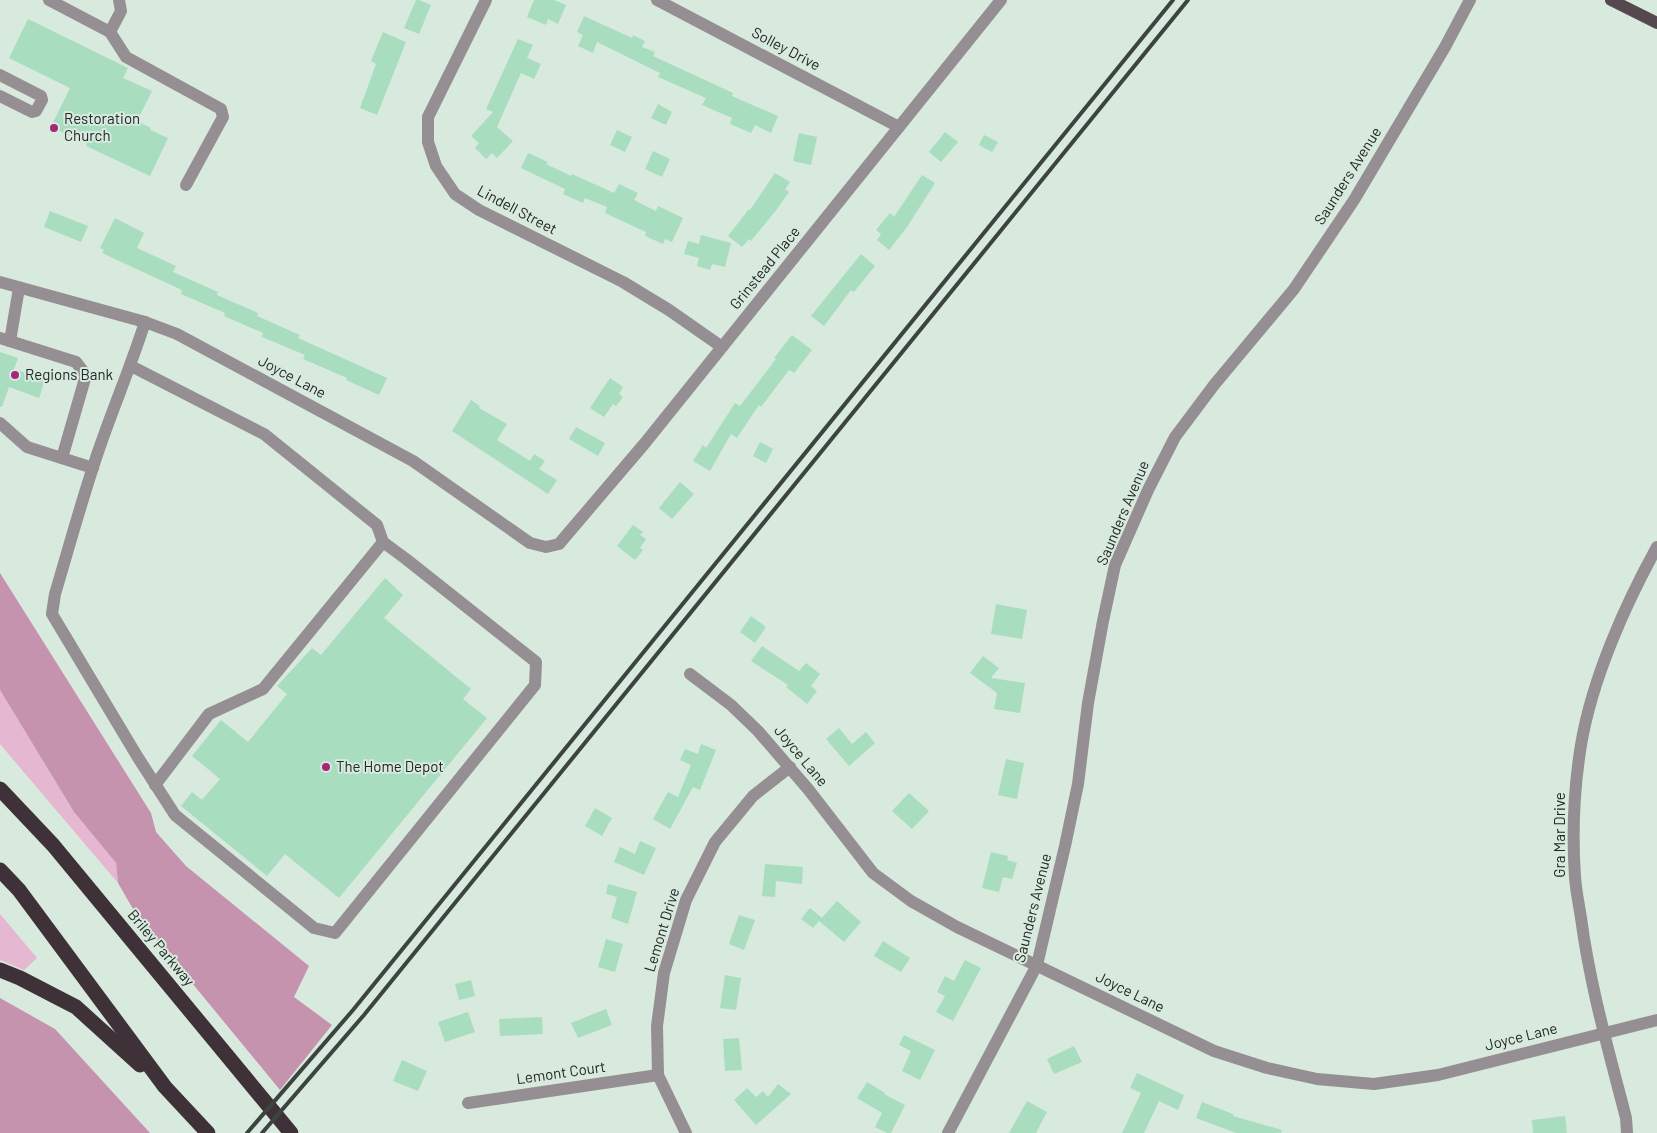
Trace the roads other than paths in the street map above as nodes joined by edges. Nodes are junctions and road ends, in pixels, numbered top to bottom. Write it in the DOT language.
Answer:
graph roads {
  1 [pos="49,0"];
  2 [pos="119,0"];
  3 [pos="486,0"];
  4 [pos="657,0"];
  5 [pos="1000,0"];
  6 [pos="1470,0"];
  7 [pos="1611,0"];
  8 [pos="1657,23"];
  9 [pos="110,32"];
  10 [pos="0,75"];
  11 [pos="0,96"];
  12 [pos="899,127"];
  13 [pos="186,185"];
  14 [pos="0,282"];
  15 [pos="19,288"];
  16 [pos="144,322"];
  17 [pos="5,340"];
  18 [pos="722,347"];
  19 [pos="131,366"];
  20 [pos="0,423"];
  21 [pos="62,458"];
  22 [pos="93,468"];
  23 [pos="383,542"];
  24 [pos="546,547"];
  25 [pos="1657,547"];
  26 [pos="690,674"];
  27 [pos="790,768"];
  28 [pos="155,785"];
  29 [pos="0,788"];
  30 [pos="0,870"];
  31 [pos="1037,965"];
  32 [pos="0,970"];
  33 [pos="1657,1020"];
  34 [pos="1604,1032"];
  35 [pos="658,1076"];
  36 [pos="165,1087"];
  37 [pos="468,1103"];
  38 [pos="208,1133"];
  39 [pos="291,1133"];
  40 [pos="686,1133"];
  41 [pos="948,1133"];
  42 [pos="1627,1133"];
  1 -- 9 [label="street"];
  2 -- 9 [label="street"];
  3 -- 18 [label="street, Lindell Street"];
  4 -- 12 [label="street, Solley Drive"];
  5 -- 12 [label="street, Grinstead Place"];
  6 -- 31 [label="street, Saunders Avenue"];
  7 -- 8 [label="main road"];
  9 -- 13 [label="street"];
  10 -- 11 [label="street"];
  12 -- 18 [label="street, Grinstead Place"];
  14 -- 15 [label="street, Joyce Lane"];
  15 -- 16 [label="street, Joyce Lane"];
  15 -- 17 [label="street"];
  16 -- 19 [label="street"];
  16 -- 24 [label="street, Joyce Lane"];
  17 -- 21 [label="street"];
  18 -- 24 [label="street, Grinstead Place"];
  19 -- 22 [label="street"];
  19 -- 23 [label="street"];
  20 -- 21 [label="street"];
  21 -- 22 [label="street"];
  22 -- 28 [label="street"];
  23 -- 28 [label="street"];
  23 -- 28 [label="street"];
  25 -- 34 [label="street, Gra Mar Drive"];
  26 -- 27 [label="street, Joyce Lane"];
  27 -- 31 [label="street, Joyce Lane"];
  27 -- 35 [label="street, Lemont Drive"];
  29 -- 39 [label="highway, Briley Parkway"];
  30 -- 36 [label="highway"];
  31 -- 34 [label="street, Joyce Lane"];
  31 -- 41 [label="street, Saunders Avenue"];
  32 -- 36 [label="highway"];
  33 -- 34 [label="street, Joyce Lane"];
  34 -- 42 [label="street, Gra Mar Drive"];
  35 -- 37 [label="street, Lemont Court"];
  35 -- 40 [label="street, Lemont Drive"];
  36 -- 38 [label="highway"];
}
